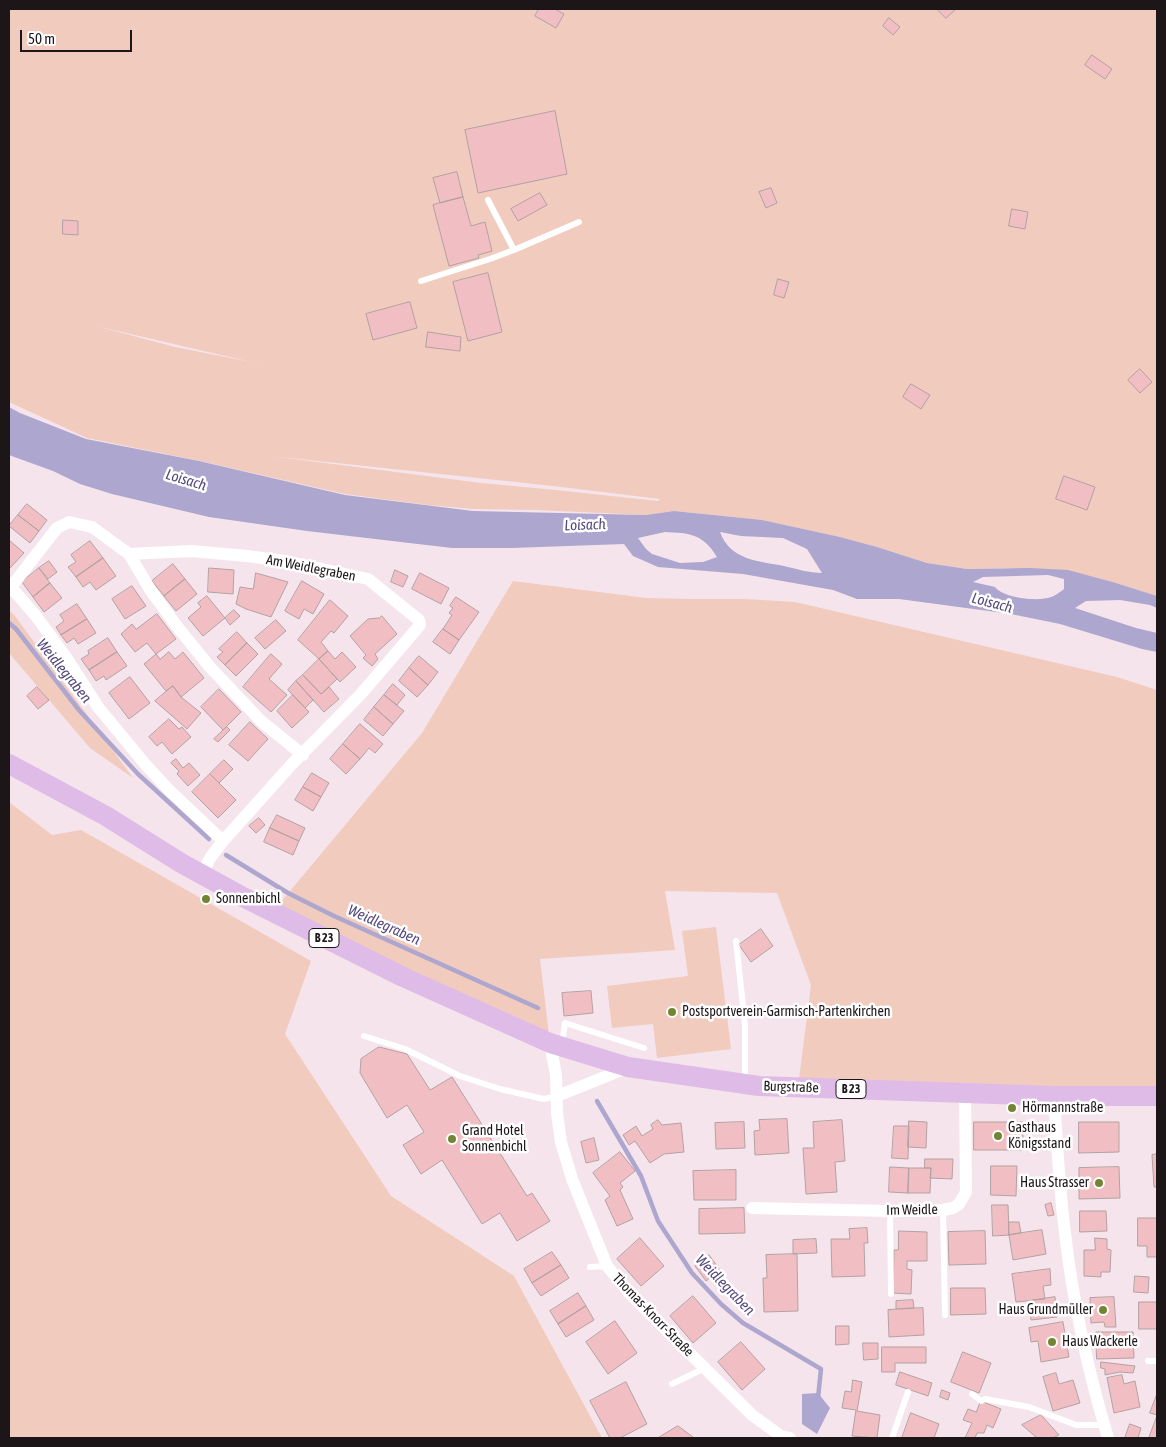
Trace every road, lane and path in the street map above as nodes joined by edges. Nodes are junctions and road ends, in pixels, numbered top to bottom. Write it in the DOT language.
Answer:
graph roads {
  1 [pos="488,200"];
  2 [pos="579,222"];
  3 [pos="514,250"];
  4 [pos="421,281"];
  5 [pos="129,554"];
  6 [pos="10,586"];
  7 [pos="303,755"];
  8 [pos="9,764"];
  9 [pos="223,841"];
  10 [pos="202,875"];
  11 [pos="736,941"];
  12 [pos="364,1036"];
  13 [pos="556,1045"];
  14 [pos="644,1048"];
  15 [pos="628,1067"];
  16 [pos="745,1084"];
  17 [pos="965,1093"];
  18 [pos="557,1096"];
  19 [pos="1054,1096"];
  20 [pos="1157,1096"];
  21 [pos="752,1208"];
  22 [pos="943,1210"];
  23 [pos="890,1211"];
  24 [pos="607,1266"];
  25 [pos="590,1267"];
  26 [pos="891,1294"];
  27 [pos="945,1316"];
  28 [pos="1148,1361"];
  29 [pos="1157,1361"];
  30 [pos="705,1368"];
  31 [pos="672,1384"];
  32 [pos="908,1392"];
  33 [pos="972,1394"];
  34 [pos="1104,1425"];
  35 [pos="784,1437"];
  36 [pos="892,1438"];
  37 [pos="1108,1438"];
  1 -- 3 [label="lane"];
  2 -- 3 [label="lane"];
  3 -- 4 [label="lane"];
  5 -- 6 [label="street"];
  5 -- 7 [label="street"];
  5 -- 7 [label="street, Am Weidlegraben"];
  6 -- 9 [label="street"];
  7 -- 9 [label="street, Am Weidlegraben"];
  8 -- 10 [label="main road, B 23"];
  9 -- 10 [label="street, Am Weidlegraben"];
  10 -- 13 [label="main road, B 23"];
  11 -- 16 [label="lane"];
  12 -- 18 [label="lane"];
  13 -- 14 [label="lane"];
  13 -- 15 [label="main road, Burgstraße / B 23"];
  13 -- 18 [label="street, Thomas-Knorr-Straße"];
  15 -- 16 [label="main road, Burgstraße / B 23"];
  15 -- 18 [label="street"];
  16 -- 17 [label="main road, Burgstraße / B 23"];
  17 -- 19 [label="main road, Burgstraße / B 23"];
  17 -- 22 [label="street, Im Weidle"];
  18 -- 24 [label="street, Thomas-Knorr-Straße"];
  19 -- 20 [label="main road, Burgstraße / B 23"];
  19 -- 34 [label="street"];
  21 -- 23 [label="street, Im Weidle"];
  22 -- 23 [label="street, Im Weidle"];
  22 -- 27 [label="lane"];
  23 -- 26 [label="lane"];
  24 -- 25 [label="lane"];
  24 -- 30 [label="street, Thomas-Knorr-Straße"];
  28 -- 29 [label="lane"];
  30 -- 31 [label="lane"];
  30 -- 35 [label="street, Thomas-Knorr-Straße"];
  32 -- 36 [label="lane"];
  33 -- 34 [label="lane"];
  34 -- 37 [label="street"];
}
